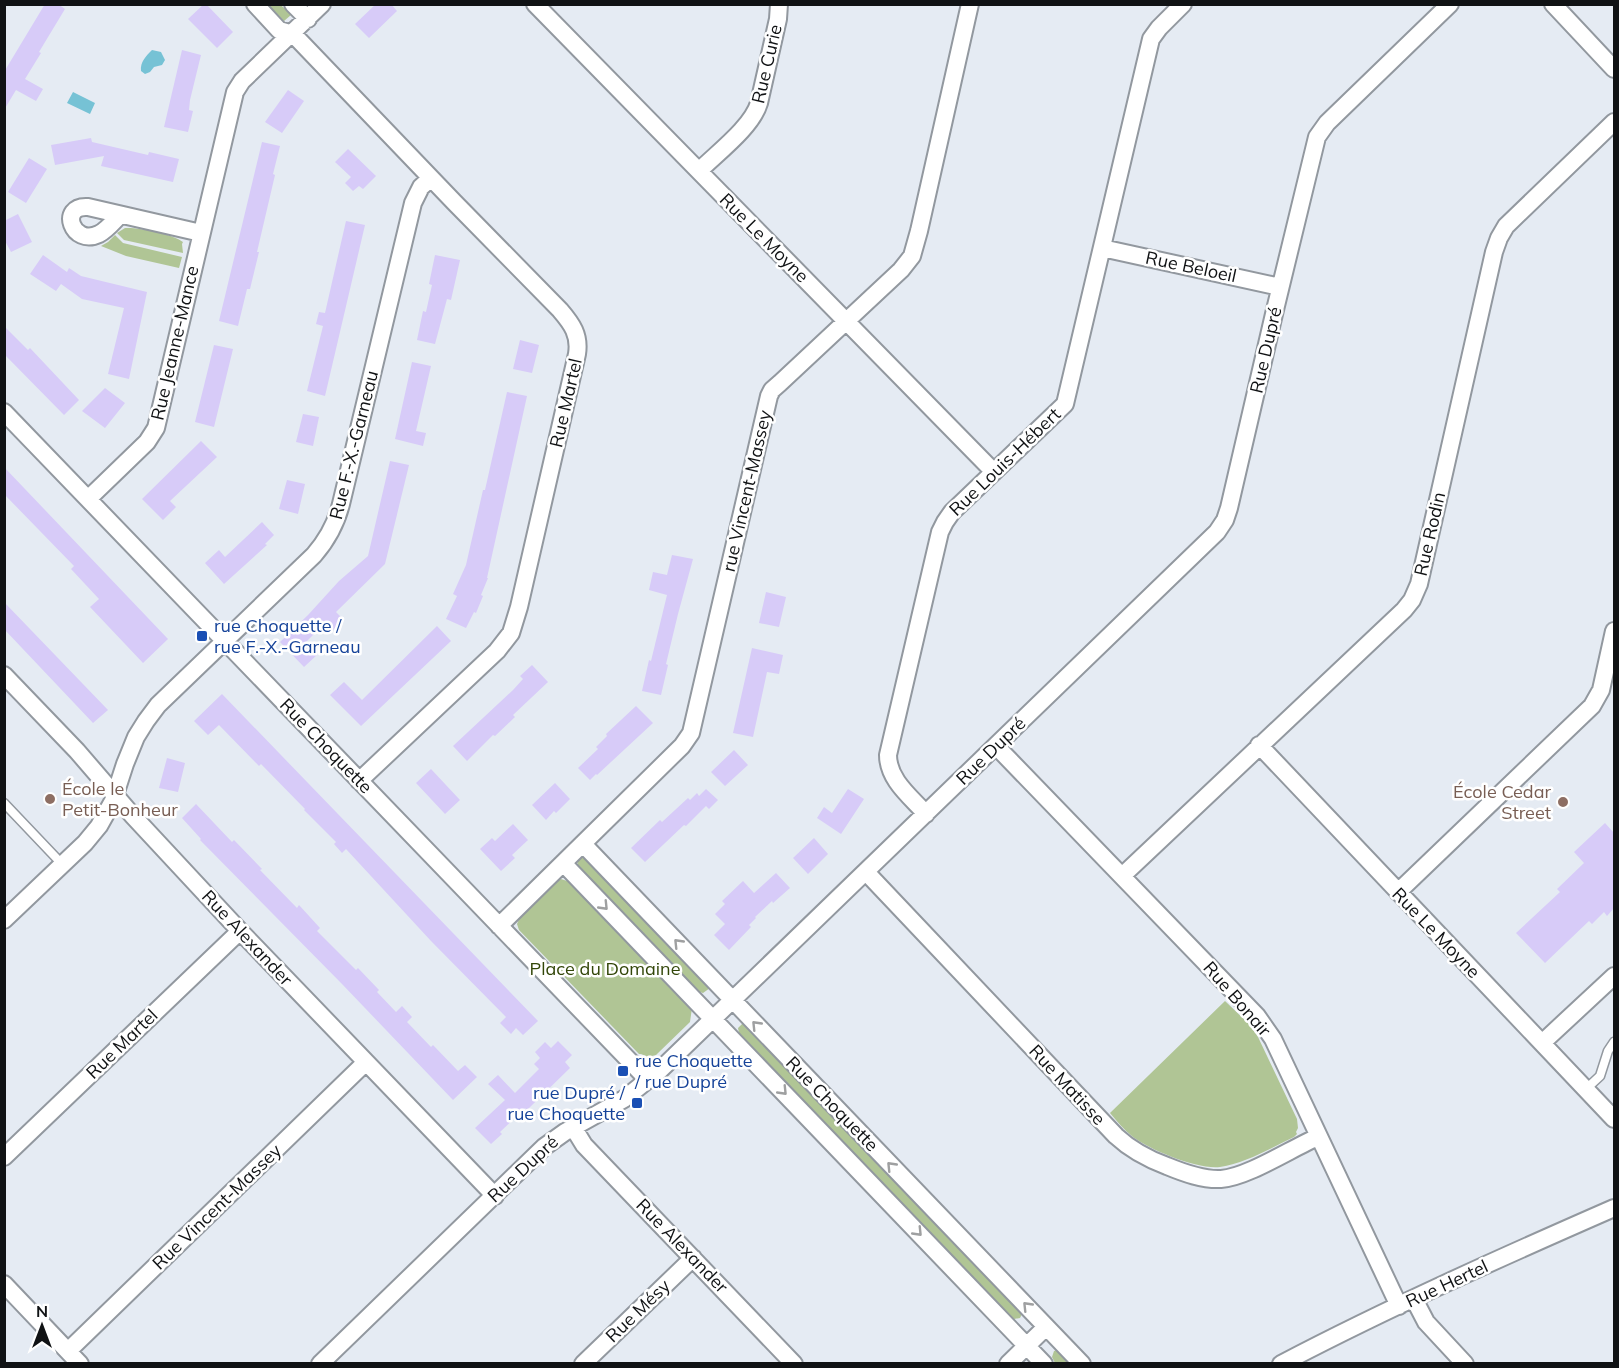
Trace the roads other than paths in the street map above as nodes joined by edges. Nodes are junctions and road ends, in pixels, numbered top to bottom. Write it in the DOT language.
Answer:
graph roads {
  1 [pos="255,4"];
  2 [pos="293,4"];
  3 [pos="322,4"];
  4 [pos="535,4"];
  5 [pos="779,4"];
  6 [pos="970,4"];
  7 [pos="1183,4"];
  8 [pos="1450,4"];
  9 [pos="1553,4"];
  10 [pos="308,19"];
  11 [pos="293,34"];
  12 [pos="1614,69"];
  13 [pos="1614,122"];
  14 [pos="699,171"];
  15 [pos="431,178"];
  16 [pos="120,215"];
  17 [pos="201,233"];
  18 [pos="1102,248"];
  19 [pos="1280,287"];
  20 [pos="846,321"];
  21 [pos="4,412"];
  22 [pos="994,472"];
  23 [pos="88,499"];
  24 [pos="1614,631"];
  25 [pos="224,640"];
  26 [pos="4,675"];
  27 [pos="1259,745"];
  28 [pos="996,747"];
  29 [pos="359,781"];
  30 [pos="115,794"];
  31 [pos="4,803"];
  32 [pos="926,814"];
  33 [pos="583,844"];
  34 [pos="63,864"];
  35 [pos="564,864"];
  36 [pos="866,872"];
  37 [pos="1122,876"];
  38 [pos="1398,892"];
  39 [pos="4,920"];
  40 [pos="499,926"];
  41 [pos="240,931"];
  42 [pos="1614,975"];
  43 [pos="732,1000"];
  44 [pos="714,1019"];
  45 [pos="1614,1042"];
  46 [pos="1542,1043"];
  47 [pos="366,1062"];
  48 [pos="648,1080"];
  49 [pos="1586,1089"];
  50 [pos="1614,1119"];
  51 [pos="573,1127"];
  52 [pos="1318,1137"];
  53 [pos="4,1157"];
  54 [pos="495,1196"];
  55 [pos="1614,1208"];
  56 [pos="693,1258"];
  57 [pos="4,1284"];
  58 [pos="1407,1303"];
  59 [pos="1046,1327"];
  60 [pos="1027,1345"];
  61 [pos="68,1351"];
  62 [pos="81,1364"];
  63 [pos="320,1364"];
  64 [pos="583,1364"];
  65 [pos="794,1364"];
  66 [pos="1008,1364"];
  67 [pos="1044,1364"];
  68 [pos="1082,1364"];
  69 [pos="1281,1364"];
  70 [pos="1465,1364"];
  1 -- 11 [label="street"];
  2 -- 10 [label="street"];
  3 -- 10 [label="street, Rue Jeanne-Mance"];
  4 -- 14 [label="street, Rue Le Moyne"];
  5 -- 14 [label="street, Rue Curie"];
  6 -- 20 [label="street, rue Vincent-Massey"];
  7 -- 18 [label="street, Rue Louis-Hébert"];
  8 -- 19 [label="street, Rue Dupré"];
  9 -- 12 [label="street"];
  10 -- 11 [label="street, Rue Jeanne-Mance"];
  11 -- 15 [label="street, Rue Martel"];
  11 -- 17 [label="street, Rue Jeanne-Mance"];
  13 -- 27 [label="street, Rue Rodin"];
  14 -- 20 [label="street, Rue Le Moyne"];
  15 -- 25 [label="street, Rue F.-X.-Garneau"];
  15 -- 29 [label="street, Rue Martel"];
  16 -- 17 [label="street"];
  17 -- 23 [label="street, Rue Jeanne-Mance"];
  18 -- 19 [label="street, Rue Beloeil"];
  18 -- 22 [label="street, Rue Louis-Hébert"];
  19 -- 28 [label="street, Rue Dupré"];
  20 -- 22 [label="street, Rue Le Moyne"];
  20 -- 33 [label="street, rue Vincent-Massey"];
  21 -- 23 [label="street, Rue Choquette"];
  22 -- 32 [label="street, Rue Louis-Hébert"];
  23 -- 25 [label="street, Rue Choquette"];
  24 -- 38 [label="street"];
  25 -- 29 [label="street, Rue Choquette"];
  25 -- 30 [label="street, Rue F.-X.-Garneau"];
  26 -- 30 [label="street, Rue Alexander"];
  27 -- 37 [label="street, Rue Rodin"];
  27 -- 38 [label="street, Rue Le Moyne"];
  28 -- 32 [label="street, Rue Dupré"];
  28 -- 37 [label="street, Rue Bonair"];
  29 -- 40 [label="street, Rue Choquette"];
  30 -- 34 [label="street, Rue F.-X.-Garneau"];
  30 -- 41 [label="street, Rue Alexander"];
  31 -- 34 [label="lane"];
  32 -- 36 [label="street, Rue Dupré"];
  33 -- 35 [label="street, rue Vincent-Massey"];
  43 -- 33 [label="street, Rue Choquette, one-way"];
  34 -- 39 [label="street, Rue F.-X.-Garneau"];
  35 -- 40 [label="street, rue Vincent-Massey"];
  35 -- 44 [label="street, Rue Choquette, one-way"];
  36 -- 43 [label="street, Rue Dupré"];
  36 -- 52 [label="street, Rue Matisse"];
  37 -- 52 [label="street, Rue Bonair"];
  38 -- 46 [label="street, Rue Le Moyne"];
  40 -- 48 [label="street, Rue Choquette"];
  41 -- 47 [label="street, Rue Alexander"];
  41 -- 53 [label="street, Rue Martel"];
  42 -- 46 [label="street"];
  43 -- 44 [label="street, Rue Dupré"];
  59 -- 43 [label="street, Rue Choquette, one-way"];
  44 -- 48 [label="street, Rue Dupré"];
  44 -- 60 [label="street, Rue Choquette, one-way"];
  45 -- 49 [label="lane"];
  46 -- 49 [label="street, Rue Le Moyne"];
  47 -- 54 [label="street, Rue Alexander"];
  47 -- 61 [label="street, Rue Vincent-Massey"];
  48 -- 51 [label="street, Rue Dupré"];
  49 -- 50 [label="street, Rue Le Moyne"];
  51 -- 54 [label="street, Rue Dupré"];
  51 -- 56 [label="street, Rue Alexander"];
  52 -- 58 [label="street, Rue Bonair"];
  54 -- 63 [label="street, Rue Dupré"];
  55 -- 58 [label="street, Rue Hertel"];
  56 -- 64 [label="street, Rue Mésy"];
  56 -- 65 [label="street, Rue Alexander"];
  57 -- 61 [label="street"];
  58 -- 69 [label="street, Rue Hertel"];
  58 -- 70 [label="street, Rue Bonair"];
  59 -- 60 [label="street"];
  59 -- 68 [label="street, Rue Choquette"];
  60 -- 66 [label="street"];
  60 -- 67 [label="street, Rue Choquette"];
  61 -- 62 [label="street"];
}
